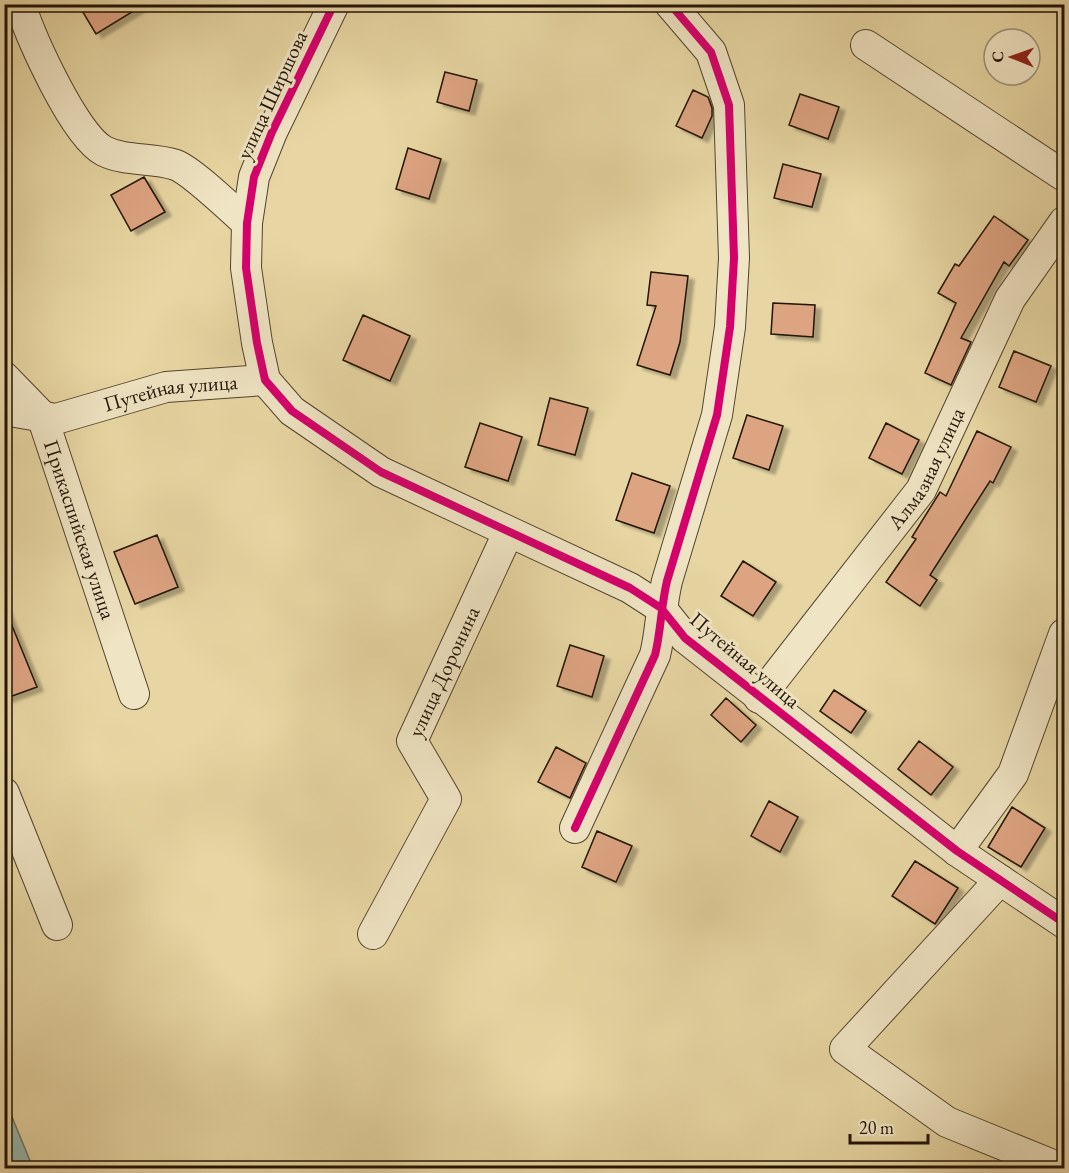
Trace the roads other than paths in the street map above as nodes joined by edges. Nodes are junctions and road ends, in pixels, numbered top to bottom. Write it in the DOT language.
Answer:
graph roads {
  1 [pos="20,4"];
  2 [pos="334,4"];
  3 [pos="670,4"];
  4 [pos="866,45"];
  5 [pos="1065,176"];
  6 [pos="1065,222"];
  7 [pos="248,223"];
  8 [pos="4,377"];
  9 [pos="266,380"];
  10 [pos="4,410"];
  11 [pos="42,416"];
  12 [pos="508,533"];
  13 [pos="661,608"];
  14 [pos="1065,634"];
  15 [pos="134,694"];
  16 [pos="759,698"];
  17 [pos="4,793"];
  18 [pos="575,828"];
  19 [pos="957,851"];
  20 [pos="1000,880"];
  21 [pos="1065,923"];
  22 [pos="57,925"];
  23 [pos="373,934"];
  24 [pos="1060,1168"];
  1 -- 7 [label="street"];
  2 -- 7 [label="street, улица Ширшова"];
  3 -- 13 [label="street"];
  4 -- 5 [label="street"];
  6 -- 16 [label="street, Алмазная улица"];
  7 -- 9 [label="street, улица Ширшова"];
  8 -- 11 [label="street, Прикаспийская улица"];
  9 -- 11 [label="street, Путейная улица"];
  9 -- 12 [label="street, Путейная улица"];
  10 -- 11 [label="street, Путейная улица"];
  11 -- 15 [label="street, Прикаспийская улица"];
  12 -- 13 [label="street, Путейная улица"];
  12 -- 23 [label="street, улица Доронина"];
  13 -- 16 [label="street, Путейная улица"];
  13 -- 18 [label="street"];
  14 -- 19 [label="street"];
  16 -- 19 [label="street, Путейная улица"];
  17 -- 22 [label="street"];
  19 -- 20 [label="street, Путейная улица"];
  20 -- 21 [label="street, Путейная улица"];
  20 -- 24 [label="street"];
}
